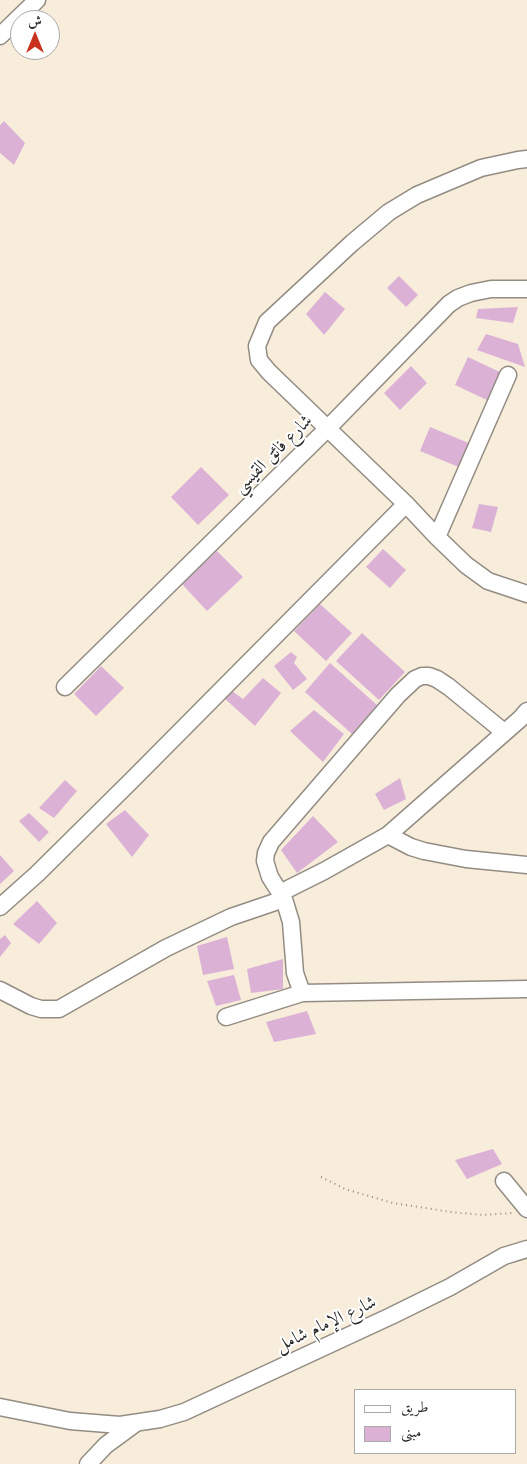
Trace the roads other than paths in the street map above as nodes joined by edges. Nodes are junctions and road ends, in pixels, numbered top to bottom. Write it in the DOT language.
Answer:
graph roads {
  1 [pos="37,0"];
  2 [pos="0,36"];
  3 [pos="527,159"];
  4 [pos="527,289"];
  5 [pos="508,375"];
  6 [pos="328,429"];
  7 [pos="406,504"];
  8 [pos="437,537"];
  9 [pos="527,594"];
  10 [pos="65,687"];
  11 [pos="525,717"];
  12 [pos="504,732"];
  13 [pos="388,835"];
  14 [pos="527,865"];
  15 [pos="282,896"];
  16 [pos="0,907"];
  17 [pos="527,989"];
  18 [pos="0,990"];
  19 [pos="302,993"];
  20 [pos="226,1017"];
  21 [pos="504,1180"];
  22 [pos="523,1211"];
  23 [pos="527,1249"];
  24 [pos="0,1407"];
  25 [pos="136,1423"];
  26 [pos="88,1464"];
  1 -- 2 [label="street"];
  3 -- 6 [label="street"];
  4 -- 6 [label="street, شارع فائق القيسي"];
  5 -- 8 [label="street"];
  6 -- 7 [label="street"];
  6 -- 10 [label="street, شارع فائق القيسي"];
  7 -- 8 [label="street"];
  7 -- 16 [label="street"];
  8 -- 9 [label="street"];
  11 -- 12 [label="street"];
  12 -- 13 [label="street"];
  12 -- 15 [label="street"];
  13 -- 14 [label="street"];
  13 -- 15 [label="street"];
  15 -- 18 [label="street"];
  15 -- 19 [label="street"];
  17 -- 19 [label="street"];
  19 -- 20 [label="street"];
  21 -- 22 [label="street"];
  23 -- 25 [label="street, شارع الإمام شامل"];
  24 -- 25 [label="street, شارع الإمام شامل"];
  25 -- 26 [label="street"];
}
